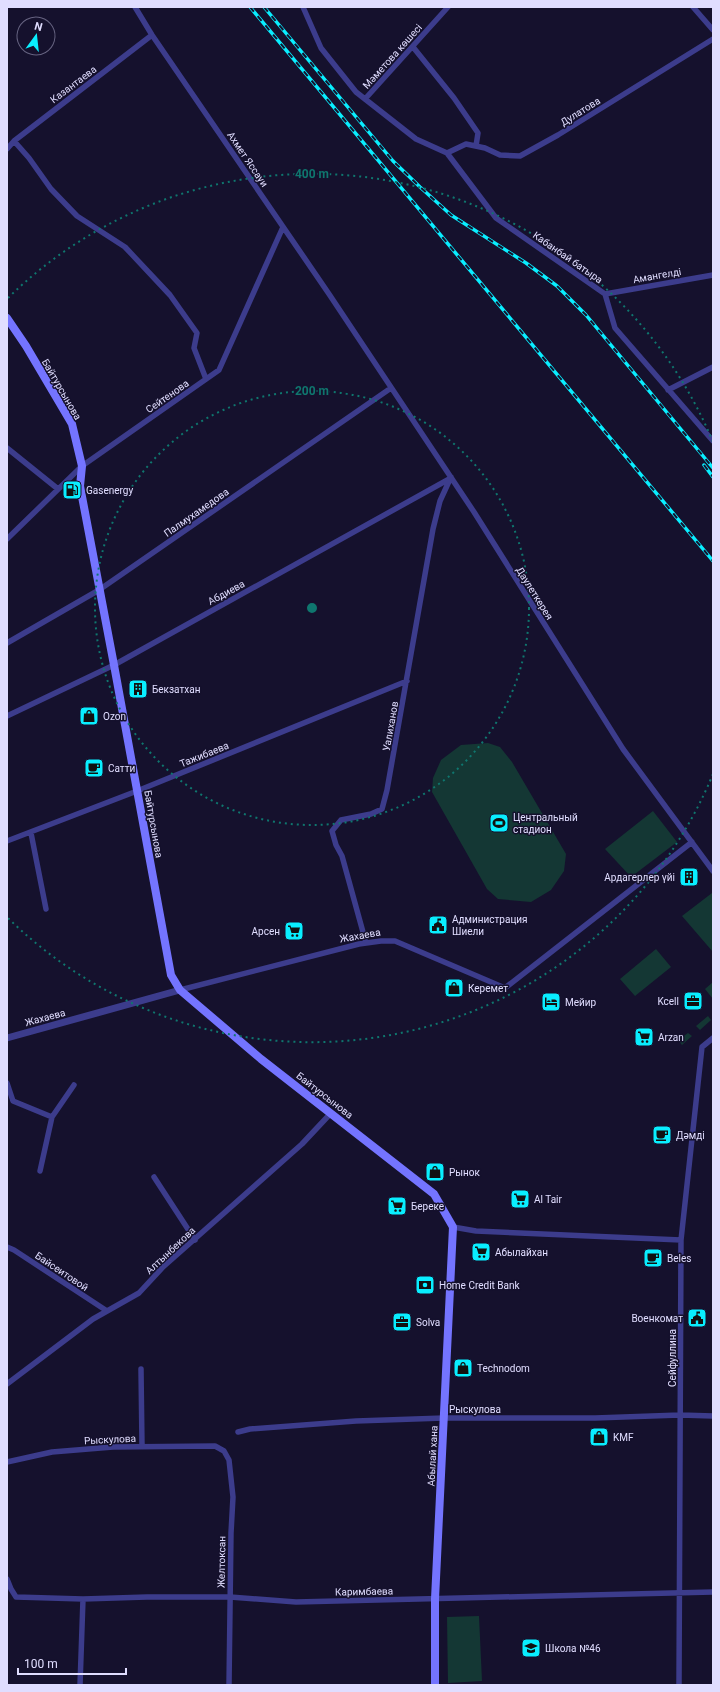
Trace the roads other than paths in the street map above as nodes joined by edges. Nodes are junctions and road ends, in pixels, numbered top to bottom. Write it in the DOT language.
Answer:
graph roads {
  1 [pos="135,7"];
  2 [pos="303,7"];
  3 [pos="448,7"];
  4 [pos="693,7"];
  5 [pos="713,30"];
  6 [pos="152,35"];
  7 [pos="713,39"];
  8 [pos="413,47"];
  9 [pos="365,99"];
  10 [pos="14,141"];
  11 [pos="476,146"];
  12 [pos="7,148"];
  13 [pos="447,153"];
  14 [pos="283,227"];
  15 [pos="713,275"];
  16 [pos="605,294"];
  17 [pos="7,318"];
  18 [pos="347,321"];
  19 [pos="713,367"];
  20 [pos="206,379"];
  21 [pos="391,388"];
  22 [pos="668,390"];
  23 [pos="713,441"];
  24 [pos="7,448"];
  25 [pos="82,466"];
  26 [pos="451,478"];
  27 [pos="58,489"];
  28 [pos="7,539"];
  29 [pos="99,590"];
  30 [pos="7,643"];
  31 [pos="114,665"];
  32 [pos="407,681"];
  33 [pos="7,716"];
  34 [pos="138,791"];
  35 [pos="31,833"];
  36 [pos="7,841"];
  37 [pos="692,842"];
  38 [pos="713,871"];
  39 [pos="46,909"];
  40 [pos="366,943"];
  41 [pos="180,990"];
  42 [pos="7,1038"];
  43 [pos="713,1038"];
  44 [pos="7,1083"];
  45 [pos="74,1085"];
  46 [pos="331,1112"];
  47 [pos="52,1117"];
  48 [pos="40,1172"];
  49 [pos="154,1177"];
  50 [pos="453,1227"];
  51 [pos="194,1240"];
  52 [pos="681,1240"];
  53 [pos="7,1247"];
  54 [pos="107,1311"];
  55 [pos="142,1369"];
  56 [pos="7,1384"];
  57 [pos="680,1415"];
  58 [pos="713,1416"];
  59 [pos="444,1418"];
  60 [pos="238,1432"];
  61 [pos="142,1446"];
  62 [pos="216,1446"];
  63 [pos="7,1462"];
  64 [pos="7,1579"];
  65 [pos="679,1592"];
  66 [pos="713,1592"];
  67 [pos="230,1597"];
  68 [pos="83,1599"];
  69 [pos="436,1599"];
  70 [pos="80,1685"];
  71 [pos="229,1685"];
  72 [pos="435,1685"];
  73 [pos="679,1685"];
  1 -- 6 [label="street, Ахмет Яссауи"];
  2 -- 9 [label="street"];
  3 -- 8 [label="street, Мәметова көшесі"];
  4 -- 5 [label="street"];
  6 -- 10 [label="street, Казантаева"];
  6 -- 14 [label="street, Ахмет Яссауи"];
  7 -- 11 [label="street, Дулатова"];
  8 -- 9 [label="street, Мәметова көшесі"];
  8 -- 11 [label="street"];
  9 -- 13 [label="street"];
  10 -- 12 [label="street, Казантаева"];
  10 -- 20 [label="street"];
  11 -- 13 [label="street, Дулатова"];
  13 -- 16 [label="street, Кабанбай батыра"];
  14 -- 18 [label="street, Ахмет Яссауи"];
  14 -- 20 [label="street, Сейтенова"];
  15 -- 16 [label="street, Амангелді"];
  16 -- 22 [label="street, Кабанбай батыра"];
  17 -- 25 [label="main road, Байтурсынова"];
  18 -- 21 [label="street, Даулеткерея"];
  19 -- 22 [label="street"];
  20 -- 25 [label="street, Сейтенова"];
  21 -- 26 [label="street, Даулеткерея"];
  21 -- 29 [label="street, Палмухамедова"];
  22 -- 23 [label="street, Кабанбай батыра"];
  24 -- 27 [label="street"];
  25 -- 27 [label="street, Сейтенова"];
  25 -- 29 [label="main road, Байтурсынова"];
  26 -- 31 [label="street, Абдиева"];
  26 -- 32 [label="street, Уалиханов"];
  26 -- 37 [label="street, Даулеткерея"];
  27 -- 28 [label="street, Сейтенова"];
  29 -- 30 [label="street, Палмухамедова"];
  29 -- 31 [label="main road, Байтурсынова"];
  31 -- 33 [label="street, Абдиева"];
  31 -- 34 [label="main road, Байтурсынова"];
  32 -- 34 [label="street, Тажибаева"];
  32 -- 40 [label="street, Уалиханов"];
  34 -- 35 [label="street, Тажибаева"];
  34 -- 41 [label="main road, Байтурсынова"];
  35 -- 36 [label="street, Тажибаева"];
  35 -- 39 [label="street"];
  37 -- 38 [label="street, Даулеткерея"];
  37 -- 40 [label="street, Жахаева"];
  40 -- 41 [label="street, Жахаева"];
  41 -- 42 [label="street, Жахаева"];
  41 -- 46 [label="main road, Байтурсынова"];
  43 -- 52 [label="street, Сейфуллина"];
  44 -- 47 [label="street"];
  45 -- 47 [label="street"];
  46 -- 50 [label="main road, Байтурсынова"];
  46 -- 51 [label="street, Алтынбекова"];
  47 -- 48 [label="street"];
  49 -- 51 [label="street"];
  50 -- 52 [label="street"];
  50 -- 59 [label="main road, Абылай хана"];
  51 -- 54 [label="street, Алтынбекова"];
  52 -- 57 [label="street, Сейфуллина"];
  53 -- 54 [label="street, Байсеитовой"];
  54 -- 56 [label="street, Алтынбекова"];
  55 -- 61 [label="street"];
  57 -- 58 [label="street, Рыскулова"];
  57 -- 59 [label="street, Рыскулова"];
  57 -- 65 [label="street, Сейфуллина"];
  59 -- 60 [label="street, Рыскулова"];
  59 -- 69 [label="main road, Абылай хана"];
  61 -- 62 [label="street, Рыскулова"];
  61 -- 63 [label="street, Рыскулова"];
  62 -- 67 [label="street, Желтоксан"];
  64 -- 68 [label="street, Каримбаева"];
  65 -- 66 [label="street, Каримбаева"];
  65 -- 69 [label="street, Каримбаева"];
  65 -- 73 [label="street, Сейфуллина"];
  67 -- 68 [label="street, Каримбаева"];
  67 -- 69 [label="street, Каримбаева"];
  67 -- 71 [label="street, Желтоксан"];
  68 -- 70 [label="street"];
  69 -- 72 [label="main road, Абылай хана"];
}
